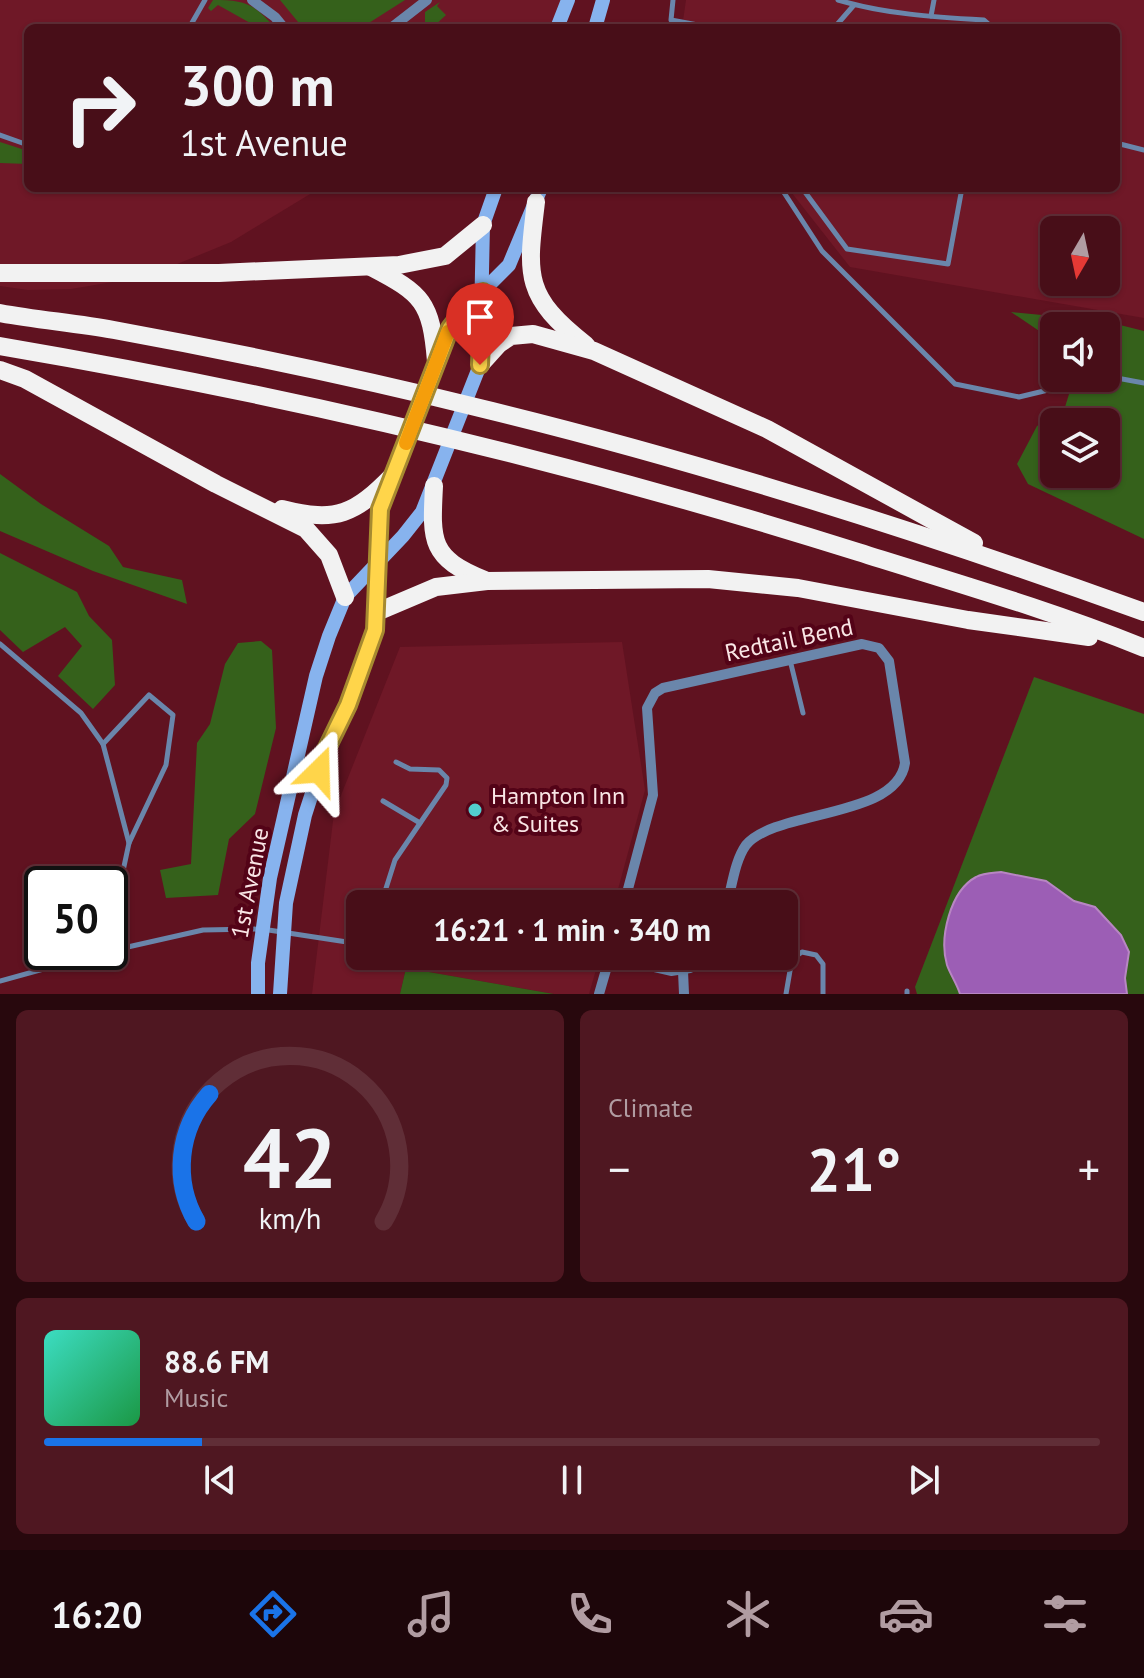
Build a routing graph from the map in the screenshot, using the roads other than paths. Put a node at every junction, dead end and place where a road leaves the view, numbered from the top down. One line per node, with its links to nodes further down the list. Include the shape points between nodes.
1 (205, 0): 12 (lane)
2 (252, 0): 13 (street)
3 (427, 0): 14 (street)
4 (568, 0): 15 (main road)
5 (603, 0): 16 (main road)
6 (673, 0): 11 (lane)
7 (838, 0): 9 (lane)
8 (934, 0): 10 (lane)
9 (854, 5): 10 (lane); 20 (lane)
10 (931, 16): 21 (lane)
11 (671, 20): 17 (lane); 18 (lane); 19 (lane)
12 (191, 24)
13 (281, 24)
14 (396, 24)
15 (559, 24)
16 (596, 24)
17 (670, 24)
18 (674, 24)
19 (692, 24)
20 (837, 24)
21 (988, 24)
22 (0, 135): 23 (lane)
23 (24, 144)
24 (1120, 144): 25 (lane)
25 (1144, 150)
26 (495, 192): 31 (main road, 1st Avenue)
27 (784, 192): 43 (lane, via 822,251 955,384 1019,397)
28 (805, 192): 29 (lane, via 847,249 948,264)
29 (961, 192)
30 (538, 195): 34 (main road, 1st Avenue, via 509,265); 37 (highway, via 529,261 540,297 558,323)
31 (483, 225): 32 (highway, via 445,256); 34 (main road, 1st Avenue)
32 (369, 267): 33 (highway); 38 (highway, via 403,284 428,309)
33 (0, 273)
34 (483, 292): 38 (main road, 1st Avenue, via 450,328); 39 (main road, 1st Avenue)
35 (0, 313): 48 (highway, via 222,351 490,410 735,477)
36 (0, 346): 54 (highway, via 314,406 562,464 971,587)
37 (594, 351): 39 (highway, via 533,334 511,336); 48 (highway, via 767,429)
38 (436, 361): 44 (main road, 1st Avenue)
39 (479, 369): 45 (main road, 1st Avenue)
40 (0, 370): 46 (highway)
41 (1120, 379): 42 (lane)
42 (1144, 383)
43 (1040, 392)
44 (393, 475): 46 (highway, via 370,499 342,514 301,514); 47 (main road, 1st Avenue, via 380,509)
45 (434, 486): 47 (main road, 1st Avenue, via 422,512); 49 (highway, via 431,526 436,545 456,569)
46 (249, 500): 50 (highway, via 318,540)
47 (379, 562): 50 (main road, 1st Avenue); 51 (main road, 1st Avenue)
48 (1012, 564): 52 (highway)
49 (487, 581): 51 (highway, via 436,587); 54 (highway, via 743,581)
50 (345, 597): 66 (main road, 1st Avenue, via 316,676)
51 (377, 612): 67 (main road, 1st Avenue, via 370,649 326,750 305,815)
52 (1144, 612)
53 (0, 644): 57 (lane, via 81,713)
54 (1138, 646)
55 (790, 660): 56 (lane); 64 (street, Redtail Bend, via 663,688 650,700 653,795); 65 (street, Redtail Bend, via 862,644 885,653 904,771 894,785 873,797 754,839 742,853)
56 (803, 713)
57 (103, 744): 61 (lane); 61 (lane, via 149,695 173,715 166,765)
58 (396, 762): 60 (lane, via 410,769 439,770 447,778 443,793)
59 (383, 801): 60 (lane)
60 (420, 823): 63 (lane, via 395,860)
61 (129, 843): 62 (lane)
62 (124, 866)
63 (385, 890)
64 (628, 890)
65 (731, 890)
66 (262, 929): 67 (lane); 69 (lane, via 203,930); 75 (main road, 1st Avenue)
67 (283, 931): 68 (lane); 76 (main road, 1st Avenue)
68 (346, 942)
69 (128, 946)
70 (40, 970): 74 (lane)
71 (606, 970): 77 (street)
72 (657, 970): 73 (street)
73 (683, 971): 78 (street)
74 (0, 981)
75 (258, 994)
76 (280, 994)
77 (599, 994)
78 (684, 994)
79 (786, 994): 80 (lane, via 792,959 802,952 816,955 823,964)
80 (823, 994)

